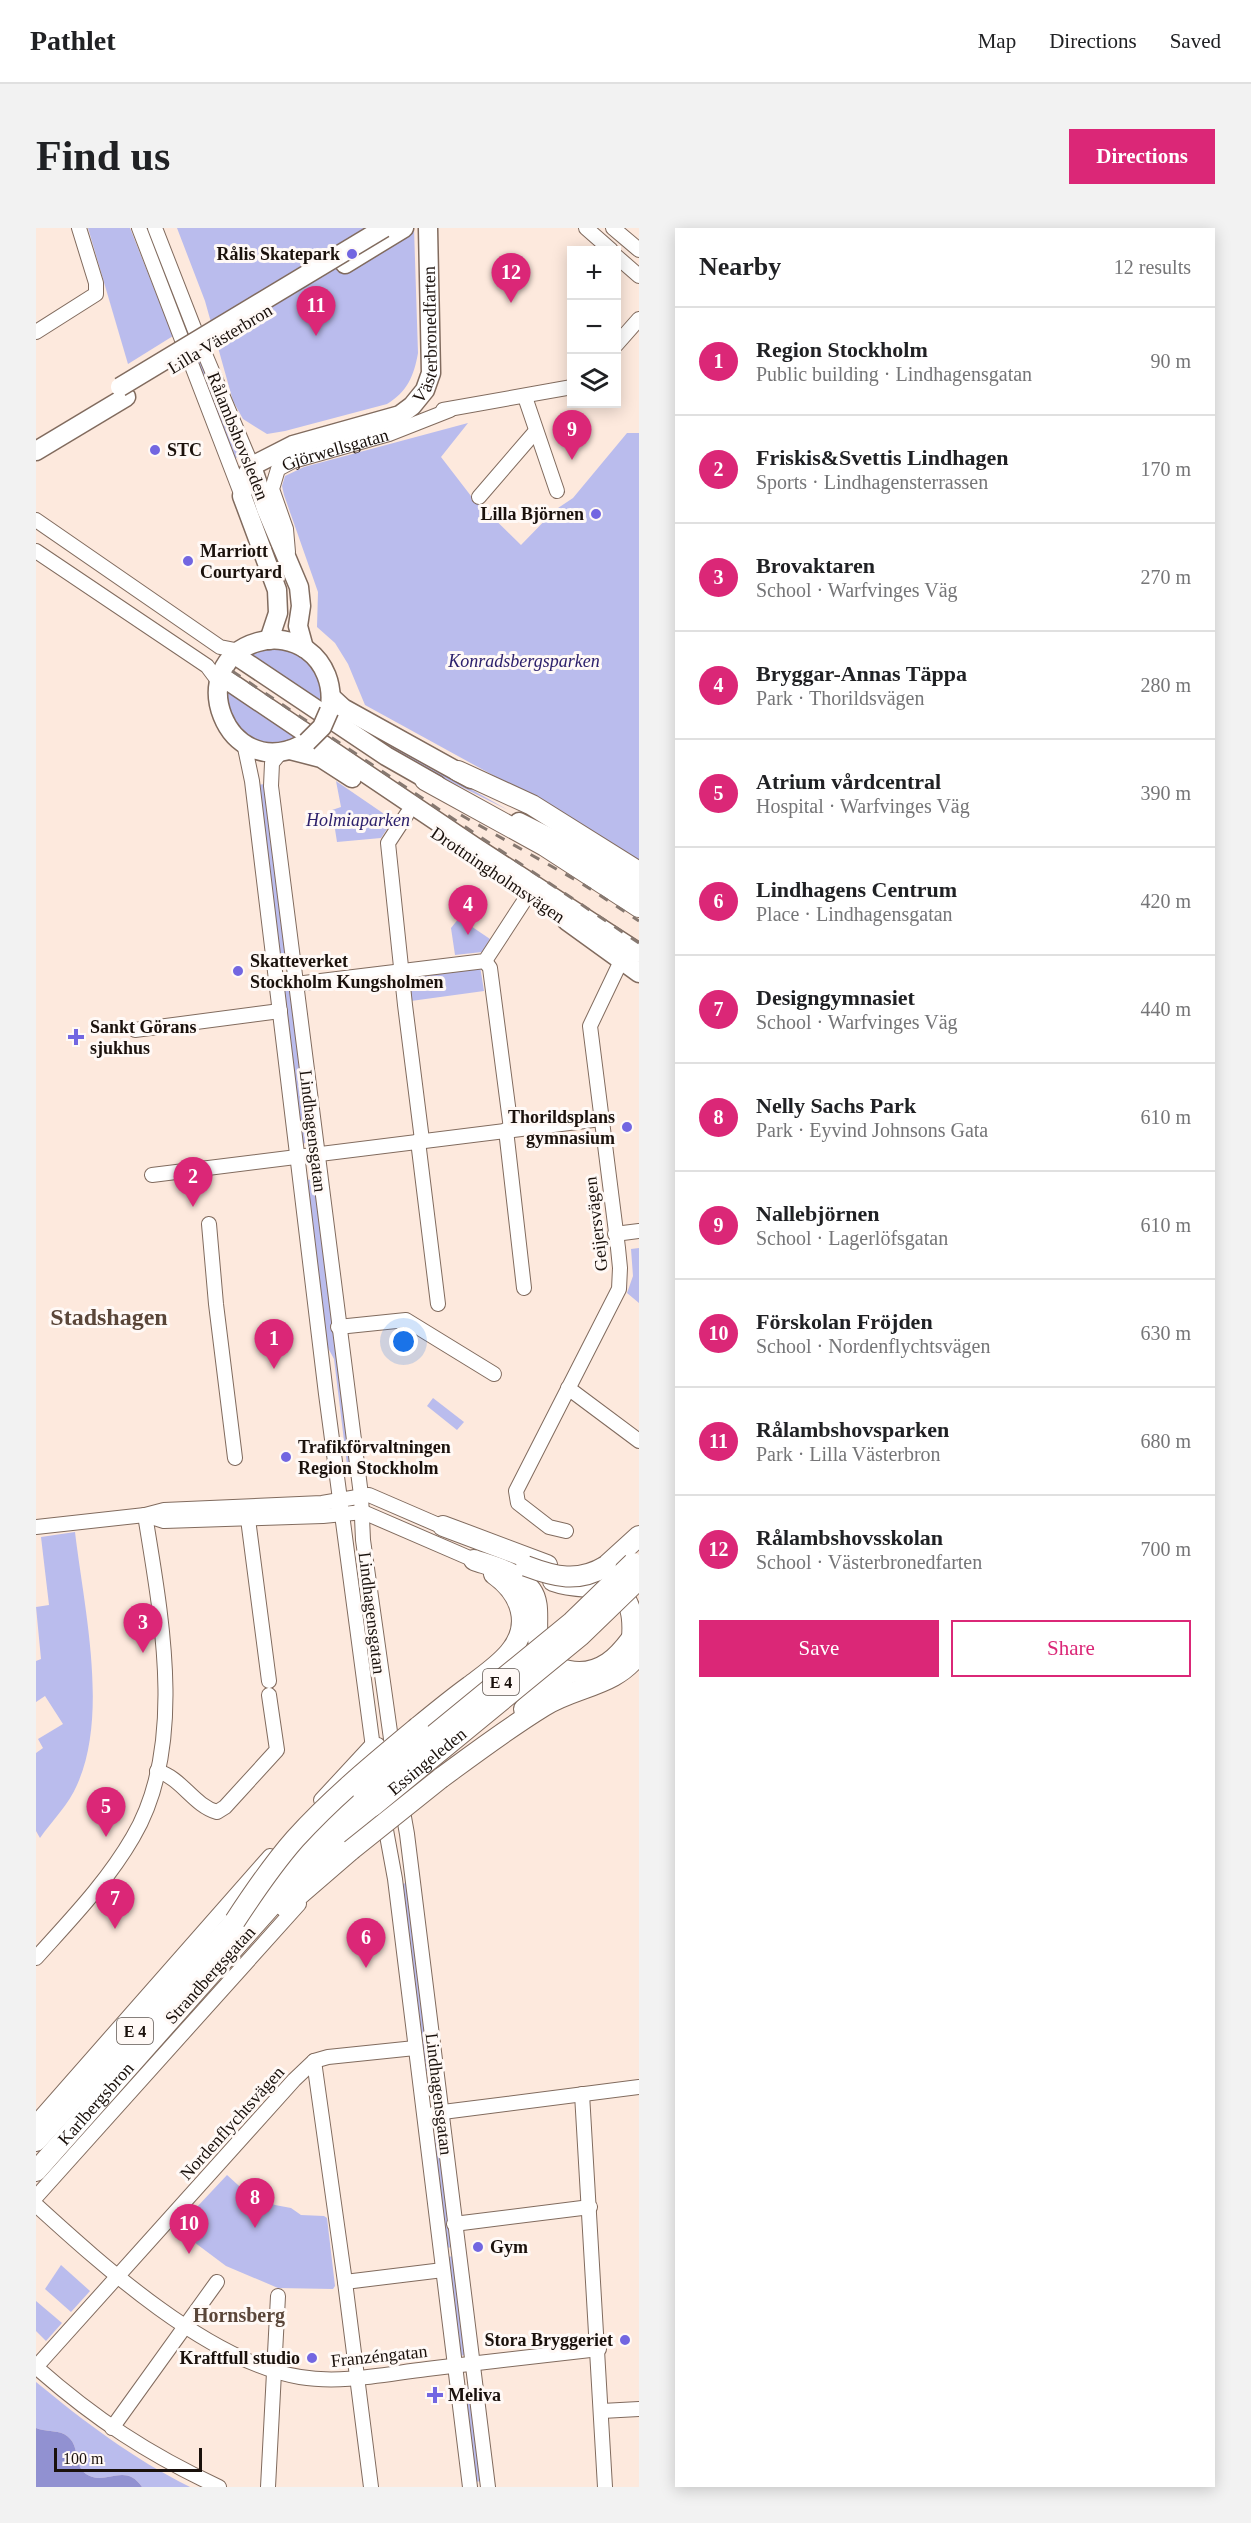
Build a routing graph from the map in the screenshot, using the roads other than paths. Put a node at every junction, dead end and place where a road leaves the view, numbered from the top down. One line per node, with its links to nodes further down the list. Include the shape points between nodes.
1 (79, 228): 14 (street, via 96,294)
2 (139, 228): 27 (street, Rålambshovsleden)
3 (155, 228): 24 (street, Rålambshovsleden)
4 (384, 228): 17 (main road, Lilla Västerbron, bridge)
5 (404, 228): 17 (main road, Lilla Västerbron)
6 (428, 228): 19 (main road, Västerbronedfarten, via 431,373 425,390)
7 (586, 228): 9 (street)
8 (613, 228): 10 (street)
9 (606, 246)
10 (639, 250)
11 (621, 260): 12 (street)
12 (639, 276)
13 (639, 319): 15 (street)
14 (36, 332)
15 (621, 339)
16 (567, 388): 18 (street, Gjörwellsgatan)
17 (123, 392): 21 (main road, Lilla Västerbron); 23 (main road, Lilla Västerbron)
18 (525, 397): 19 (street, Gjörwellsgatan, via 432,410); 20 (street)
19 (387, 428): 22 (main road, Gjörwellsgatan)
20 (535, 432): 26 (street); 28 (street)
21 (36, 438)
22 (332, 442): 24 (main road, Gjörwellsgatan, via 292,446); 31 (street, Gjörwellsgatan, via 285,464 275,476 272,489 286,529)
23 (36, 451)
24 (252, 466): 25 (main road, Rålambshovsleden); 27 (main road)
25 (259, 488): 27 (main road); 31 (main road, Rålambshovsleden)
26 (557, 491)
27 (242, 496): 32 (main road, Rålambshovsleden, via 278,590 278,613)
28 (479, 497)
29 (36, 520): 34 (street, via 220,647)
30 (36, 551): 35 (street, Drottningholmsvägen, via 207,666)
31 (289, 561): 33 (main road, Rålambshovsleden, via 301,596 298,626)
32 (269, 640): 33 (main road, via 283,640); 34 (main road, via 253,643)
33 (304, 648): 36 (main road, via 325,671)
34 (240, 655): 35 (main road, via 225,668); 40 (main road)
35 (223, 681): 37 (main road, via 218,701 221,714 230,731); 47 (main road, Drottningholmsvägen)
36 (330, 704): 38 (main road, bridge, via 319,730 307,742); 39 (main road)
37 (244, 743): 38 (main road, Drottningholmsvägen, via 258,750); 54 (street, Lindhagensgatan, via 251,772)
38 (286, 751): 41 (main road, Drottningholmsvägen, via 321,758); 53 (street, Lindhagensgatan, via 272,763 271,779)
39 (459, 771): 42 (main road); 43 (highway, via 532,805)
40 (425, 780): 42 (main road); 46 (highway, via 561,856)
41 (407, 814): 45 (main road, Drottningholmsvägen); 51 (street, via 388,843)
42 (601, 863): 44 (main road)
43 (639, 872)
44 (639, 887)
45 (528, 895): 49 (street); 50 (main road, Drottningholmsvägen)
46 (639, 907)
47 (570, 909): 48 (main road, Drottningholmsvägen); 50 (main road, Drottningholmsvägen)
48 (639, 953)
49 (485, 961): 51 (street); 57 (street, via 491,976)
50 (630, 962): 52 (main road, Drottningholmsvägen); 56 (street, Geijersvägen, via 607,990 590,1026)
51 (402, 970): 53 (street); 58 (street)
52 (639, 972)
53 (296, 984): 59 (street, Lindhagensgatan)
54 (280, 1011): 55 (street); 60 (street, Lindhagensgatan)
55 (135, 1030)
56 (601, 1119): 57 (street); 64 (street, Geijersvägen)
57 (508, 1130): 58 (street); 65 (street)
58 (420, 1140): 59 (street); 66 (street)
59 (317, 1154): 60 (street); 67 (street, Lindhagensgatan)
60 (297, 1156): 61 (street); 73 (street, Lindhagensgatan)
61 (152, 1175)
62 (209, 1224): 71 (street)
63 (639, 1231): 64 (street)
64 (615, 1234): 69 (street, Geijersvägen, via 619,1289)
65 (524, 1288)
66 (438, 1304)
67 (338, 1327): 68 (street, via 406,1320); 72 (street, Lindhagensgatan)
68 (494, 1374)
69 (568, 1388): 70 (street); 80 (street, Geijersvägen, via 516,1491 518,1503 549,1527)
70 (639, 1441)
71 (235, 1458)
72 (361, 1495): 73 (street); 74 (street, Lindhagensgatan); 78 (street, via 378,1498)
73 (339, 1498): 75 (street, Lindhagensgatan); 76 (street, via 322,1503 164,1509)
74 (363, 1512): 75 (street); 82 (street); 87 (street, Lindhagensgatan)
75 (342, 1514): 77 (street); 86 (street, Lindhagensgatan)
76 (145, 1515): 77 (street, via 164,1521); 79 (street); 93 (street, via 166,1686 165,1727)
77 (248, 1519): 93 (street, via 277,1750 217,1812 208,1809 170,1775)
78 (443, 1526): 82 (street); 85 (highway, via 552,1566 614,1575)
79 (36, 1527)
80 (566, 1531)
81 (639, 1536): 84 (highway, bridge, via 606,1566 590,1574)
82 (476, 1552): 84 (highway); 84 (highway, via 503,1580)
83 (637, 1566): 96 (highway, Essingeleden / E 4, bridge, via 347,1807); 97 (highway, Essingeleden / E 4, bridge, via 580,1636 345,1831 287,1888)
84 (521, 1580): 88 (highway, bridge, via 606,1588 623,1598 633,1614); 89 (highway, bridge, via 534,1594 543,1652 554,1665); 96 (highway, bridge, via 522,1623 511,1652 327,1806 262,1879)
85 (639, 1597)
86 (355, 1617): 87 (street); 92 (street, Lindhagensgatan)
87 (374, 1617): 91 (street, Lindhagensgatan)
88 (637, 1640): 89 (highway, via 597,1669); 90 (highway, via 620,1674 546,1704)
89 (572, 1672): 90 (highway, via 551,1682)
90 (494, 1738): 97 (highway, bridge, via 351,1850)
91 (391, 1742): 92 (street); 94 (street, Lindhagensgatan)
92 (371, 1746): 95 (street, Lindhagensgatan); 105 (street, Strandbergsgatan)
93 (157, 1771): 98 (street, via 134,1836 103,1882)
94 (407, 1834): 95 (street, Strandbergsgatan); 103 (street, Lindhagensgatan)
95 (388, 1839): 99 (street, Lindhagensgatan); 108 (street, Strandbergsgatan, via 351,1851 330,1869)
96 (235, 1921): 106 (highway, Karlbergsbron / E 4)
97 (228, 1955): 107 (highway, Karlbergsbron / E 4)
98 (37, 1956)
99 (415, 2048): 100 (street); 104 (street, Lindhagensgatan)
100 (314, 2061): 113 (street, Nordenflychtsvägen); 115 (street)
101 (639, 2087): 102 (street)
102 (582, 2094): 103 (street); 110 (street)
103 (441, 2112): 104 (street); 111 (street, Lindhagensgatan)
104 (424, 2115): 112 (street, Lindhagensgatan)
105 (36, 2122)
106 (36, 2141)
107 (36, 2170)
108 (36, 2197)
109 (36, 2205): 113 (street, Franzéngatan)
110 (590, 2207): 111 (street); 118 (street)
111 (454, 2224): 119 (street, Lindhagensgatan)
112 (443, 2270): 115 (street); 120 (street, Lindhagensgatan)
113 (119, 2277): 117 (street, Franzéngatan); 121 (street, Nordenflychtsvägen)
114 (217, 2282): 117 (street)
115 (345, 2282): 123 (street)
116 (278, 2296): 122 (street)
117 (185, 2326): 122 (street, Franzéngatan); 126 (street)
118 (599, 2349): 119 (street, Franzéngatan); 125 (street)
119 (473, 2364): 120 (street, Franzéngatan); 131 (street, Lindhagensgatan)
120 (454, 2366): 123 (street, Franzéngatan); 130 (street, Lindhagensgatan)
121 (36, 2367): 126 (street)
122 (274, 2371): 123 (street, Franzéngatan, via 326,2380); 128 (street)
123 (357, 2378): 129 (street)
124 (639, 2409): 125 (street)
125 (602, 2411): 132 (street)
126 (112, 2428): 127 (street, via 153,2455)
127 (219, 2487)
128 (268, 2487)
129 (370, 2487)
130 (470, 2487)
131 (488, 2487)
132 (605, 2487)

